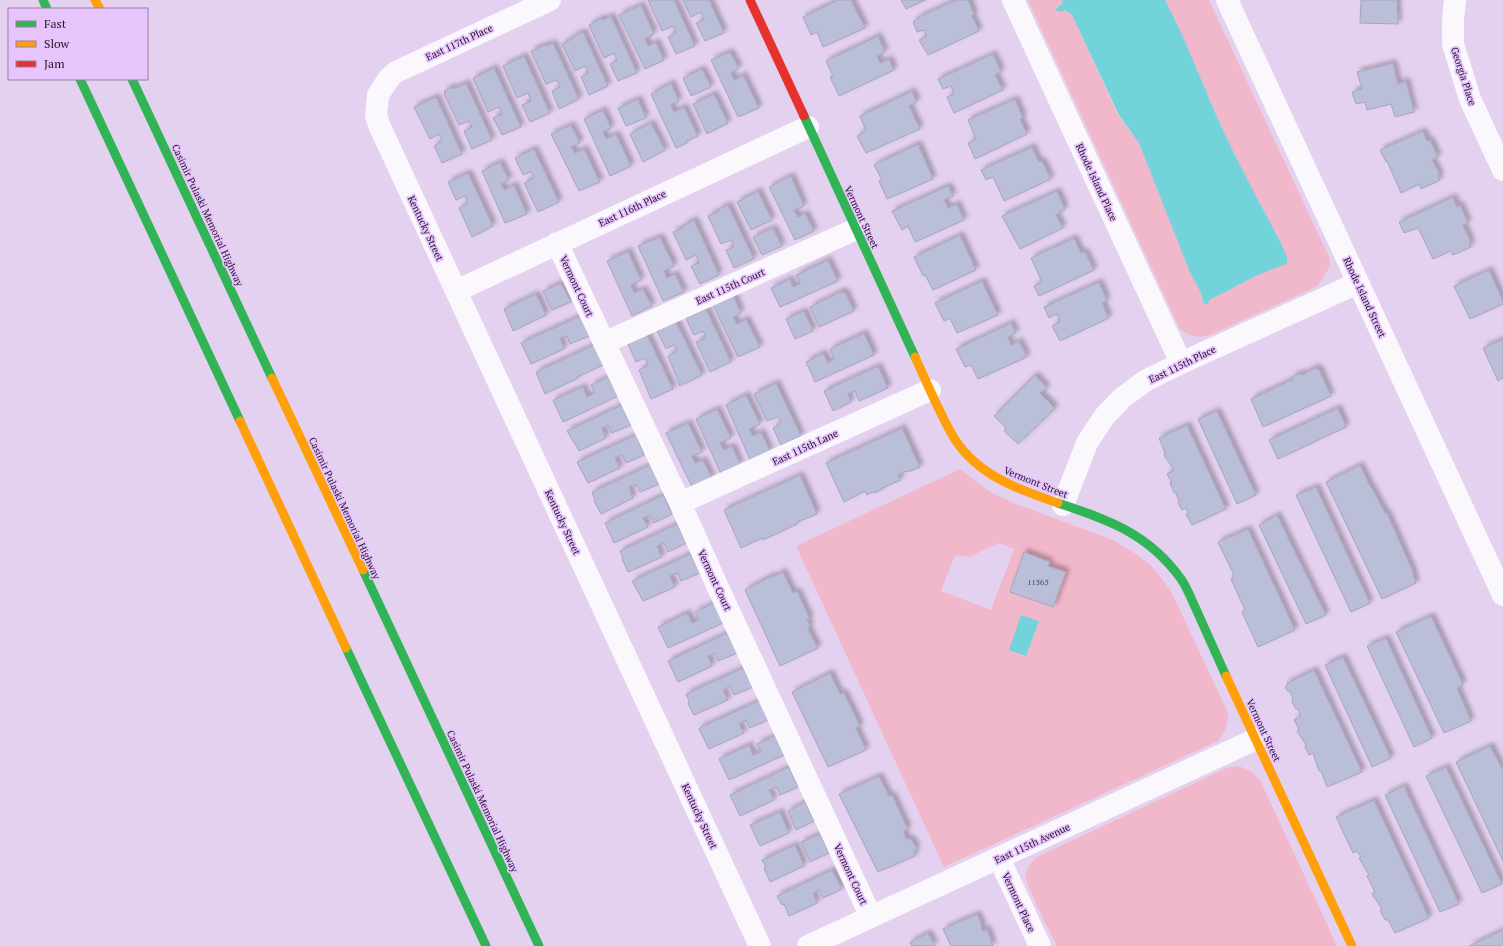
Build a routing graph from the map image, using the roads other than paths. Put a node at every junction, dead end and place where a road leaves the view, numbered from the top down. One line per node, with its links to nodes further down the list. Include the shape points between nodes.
1 (550, 0): 8 (street, East 117th Place, via 396,72 388,78)
2 (750, 0): 9 (main road, Vermont Street)
3 (1013, 0): 16 (street, Rhode Island Place)
4 (1227, 0): 13 (street, Rhode Island Street)
5 (1455, 0): 10 (street, Georgia Place, via 1453,44 1470,99)
6 (80, 80): 24 (main road)
7 (132, 80): 25 (main road, Casimir Pulaski Memorial Highway)
8 (378, 95): 14 (street, Kentucky Street, via 376,115 379,125)
9 (808, 127): 11 (main road, Vermont Street); 12 (street, East 116th Place)
10 (1503, 170)
11 (856, 229): 15 (street, East 115th Court); 17 (main road, Vermont Street)
12 (557, 243): 14 (street, East 116th Place); 15 (street, Vermont Court)
13 (1358, 282): 16 (street, East 115th Place); 20 (street, Rhode Island Street)
14 (456, 291): 26 (street, Kentucky Street)
15 (604, 343): 18 (street, Vermont Court)
16 (1182, 363): 19 (street, East 115th Place, via 1145,381 1122,398 1104,417 1087,443)
17 (930, 390): 18 (street, East 115th Lane); 19 (main road, Vermont Street, via 950,432 976,463 1009,485)
18 (680, 503): 23 (street, Vermont Court)
19 (1063, 505): 21 (main road, Vermont Street, via 1127,530 1159,552 1171,566 1182,580)
20 (1503, 594)
21 (1256, 739): 22 (street, East 115th Avenue); 29 (main road, Vermont Street)
22 (999, 858): 23 (street, East 115th Avenue); 28 (street, Vermont Place)
23 (871, 917): 27 (street, East 115th Avenue)
24 (486, 946)
25 (539, 946)
26 (760, 946)
27 (808, 946)
28 (1040, 946)
29 (1352, 946)

